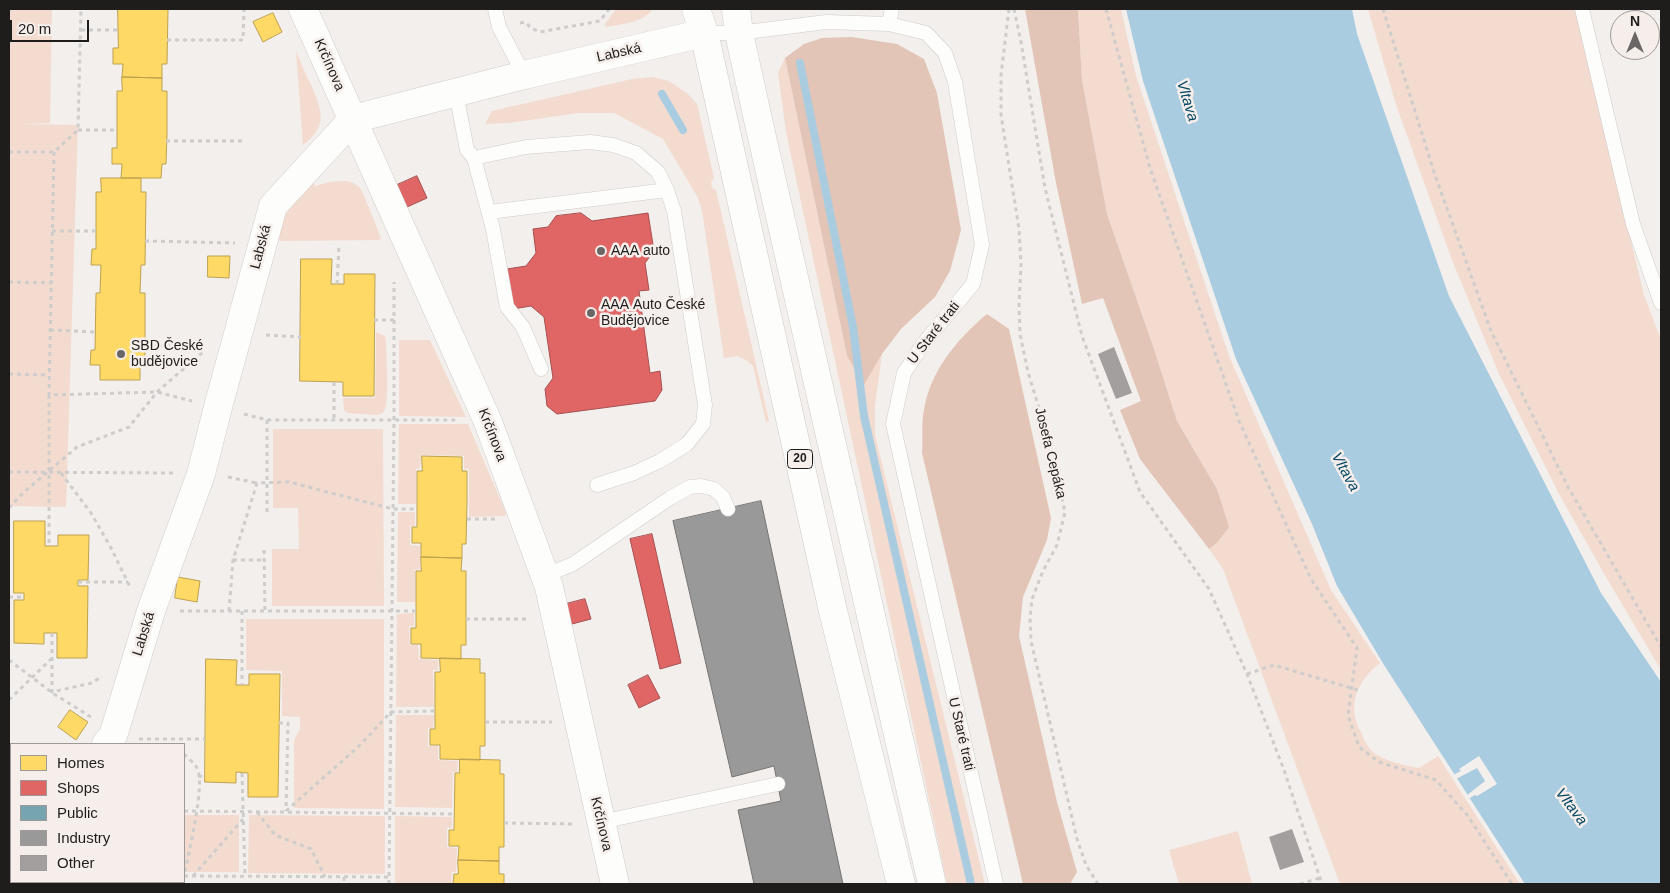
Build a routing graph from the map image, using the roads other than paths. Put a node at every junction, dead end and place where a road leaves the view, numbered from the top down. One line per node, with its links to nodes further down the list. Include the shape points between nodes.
1 (303, 9): 10 (street, Krčínova)
2 (495, 9): 8 (lane, via 499,27)
3 (892, 9): 7 (lane)
4 (1582, 9): 14 (lane, via 1633,224)
5 (700, 21): 6 (lane, U Staré trati); 8 (street, Labská); 23 (street, 20, via 834,611)
6 (737, 21): 7 (lane, U Staré trati); 24 (street, 20)
7 (889, 24): 25 (lane, U Staré trati, via 926,33 945,53 954,82 982,245 973,284 904,372 893,424)
8 (524, 76): 9 (street, Labská)
9 (456, 93): 10 (street, Labská); 11 (lane, via 467,150)
10 (353, 120): 18 (street, Krčínova, via 488,422); 19 (street, Labská, via 272,206 201,474 151,611)
11 (474, 158): 12 (lane, via 526,147 590,142 613,144 636,153 658,172); 13 (lane)
12 (667, 190): 13 (lane); 16 (lane, via 674,212 706,405 704,424 687,444 660,462)
13 (489, 212): 15 (lane, via 506,306 523,327)
14 (1661, 303)
15 (541, 369)
16 (597, 485)
17 (728, 508): 18 (lane, via 714,489 690,486 572,564)
18 (544, 576): 21 (street, Krčínova)
19 (111, 735)
20 (778, 784): 21 (lane)
21 (601, 822): 22 (street, Krčínova)
22 (615, 884)
23 (901, 884)
24 (932, 884)
25 (996, 884)

